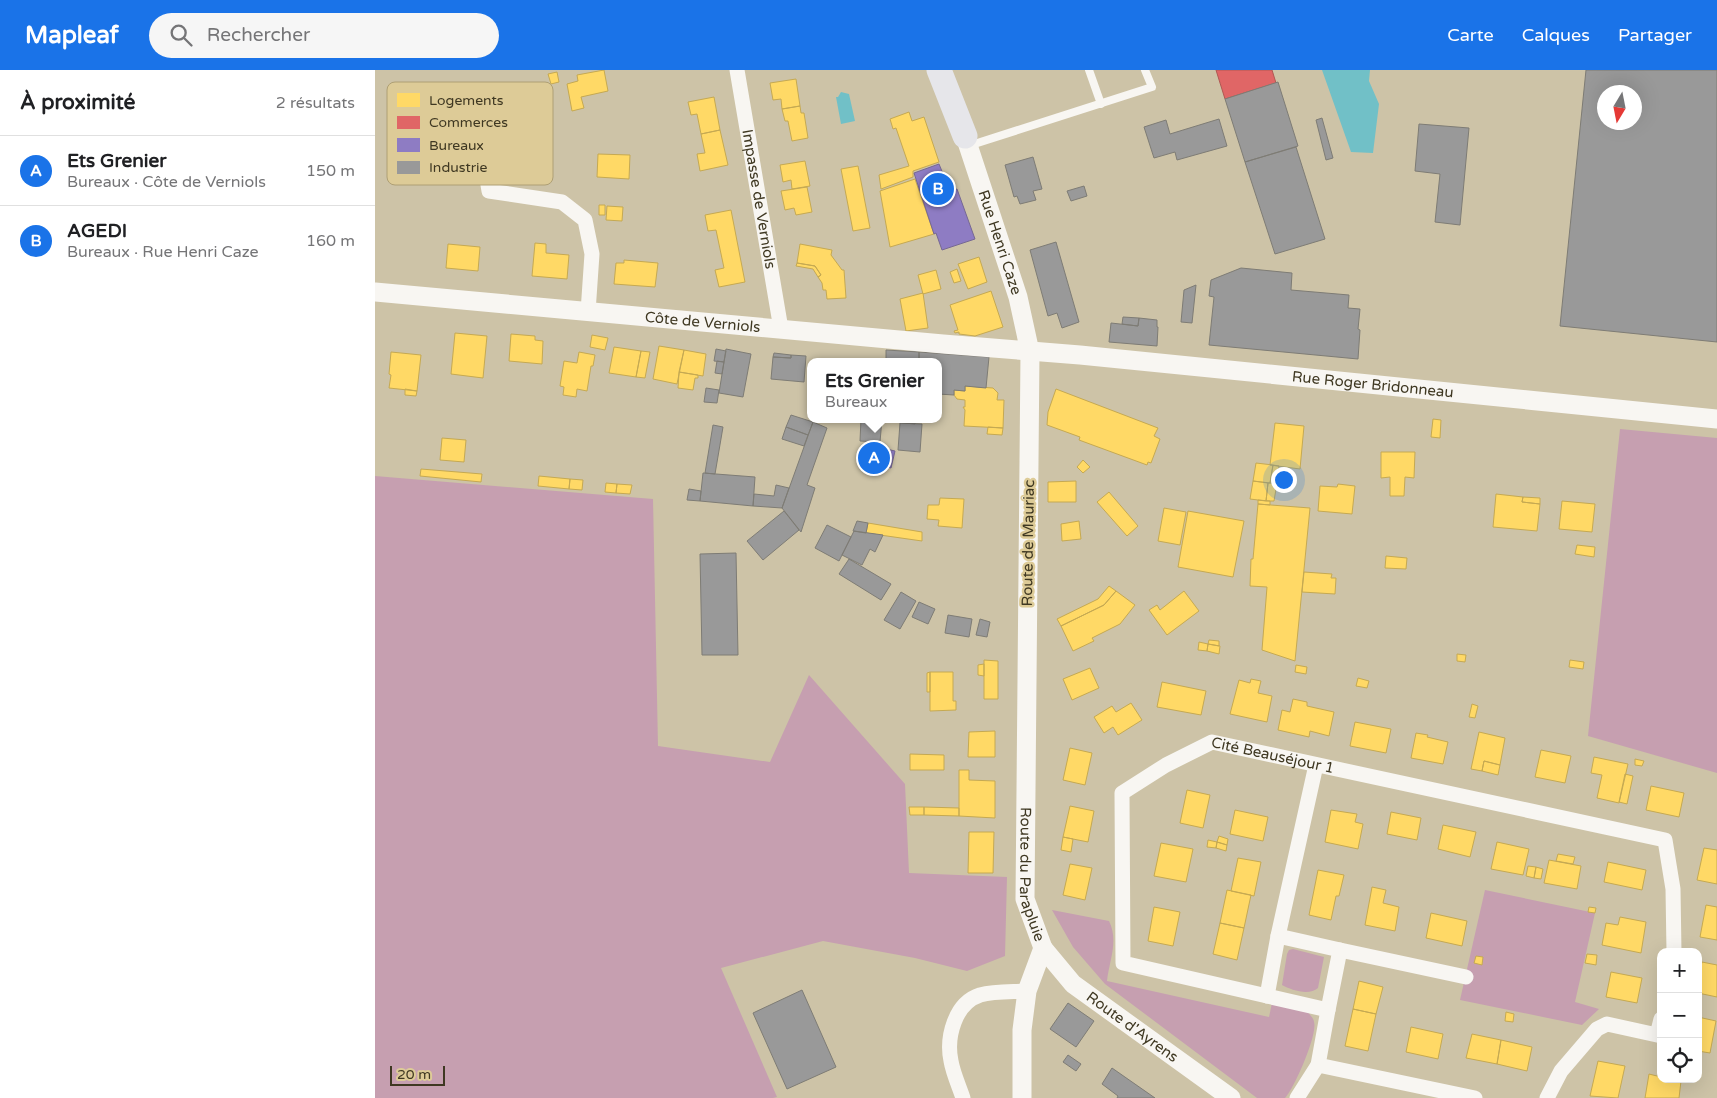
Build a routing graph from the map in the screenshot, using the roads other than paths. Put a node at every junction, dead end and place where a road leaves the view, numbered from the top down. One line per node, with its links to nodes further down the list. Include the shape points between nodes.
1 (737, 70): 11 (street, Impasse de Verniols)
2 (939, 70): 7 (highway)
3 (952, 70): 7 (highway)
4 (1089, 70): 6 (lane)
5 (1145, 70): 6 (lane, via 1152,87)
6 (1101, 104): 7 (lane)
7 (966, 141): 12 (street, Rue Henri Caze, via 1018,297)
8 (488, 185): 10 (street, via 489,191 562,202 585,220 592,254)
9 (375, 292): 10 (street, Côte de Verniols)
10 (588, 312): 11 (street, Côte de Verniols)
11 (781, 329): 12 (street, Côte de Verniols)
12 (1030, 352): 13 (street, Rue Roger Bridonneau); 14 (street, Route de Mauriac)
13 (1717, 419)
14 (1025, 735): 17 (street, Route du Parapluie, via 1025,899)
15 (1316, 765): 16 (street); 18 (street, Cité Beauséjour 1, via 1665,840 1673,889); 22 (street, Cité Beauséjour 1, via 1213,742 1166,765 1122,793 1123,963)
16 (1278, 936): 19 (street); 22 (street)
17 (1043, 948): 21 (street, Route du Parapluie); 28 (street, Route d'Ayrens, via 1073,984)
18 (1674, 948)
19 (1340, 950): 20 (street); 23 (street)
20 (1466, 977)
21 (1027, 992): 26 (street, via 980,995 964,1004 955,1019 951,1038 951,1060); 27 (street, Route du Parapluie, via 1022,1030)
22 (1267, 996): 23 (street, Cité Beauséjour 1)
23 (1328, 1010): 25 (street)
24 (1657, 1034): 31 (street, via 1607,1024 1597,1029 1561,1071)
25 (1318, 1065): 29 (street); 30 (street)
26 (963, 1098)
27 (1022, 1098)
28 (1231, 1098)
29 (1297, 1098)
30 (1475, 1098)
31 (1547, 1098)

